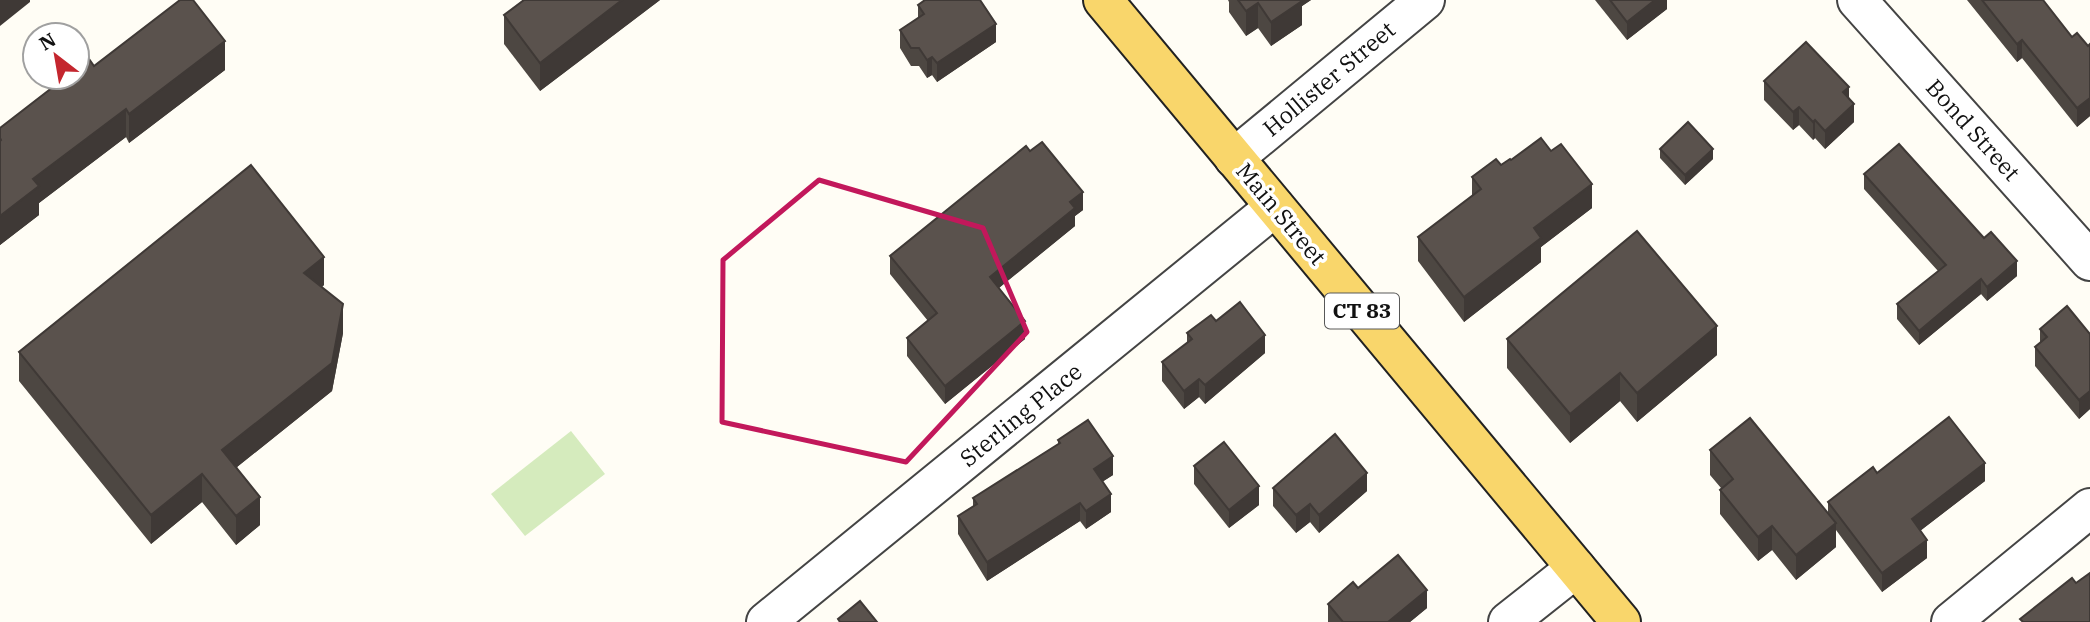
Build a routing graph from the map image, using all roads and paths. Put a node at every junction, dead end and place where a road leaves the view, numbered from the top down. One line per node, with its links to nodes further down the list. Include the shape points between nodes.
1 (1103, 0): 4 (main road, Main Street / CT 83)
2 (1425, 0): 4 (street, Hollister Street)
3 (1857, 0): 6 (street, Bond Street)
4 (1234, 158): 5 (main road, Main Street / CT 83)
5 (1275, 207): 8 (main road, Main Street / CT 83); 9 (street, Sterling Place)
6 (2090, 261)
7 (2090, 508): 12 (street)
8 (1576, 568): 10 (street); 11 (main road, Main Street / CT 83)
9 (766, 622)
10 (1508, 622)
11 (1620, 622)
12 (1951, 622)

